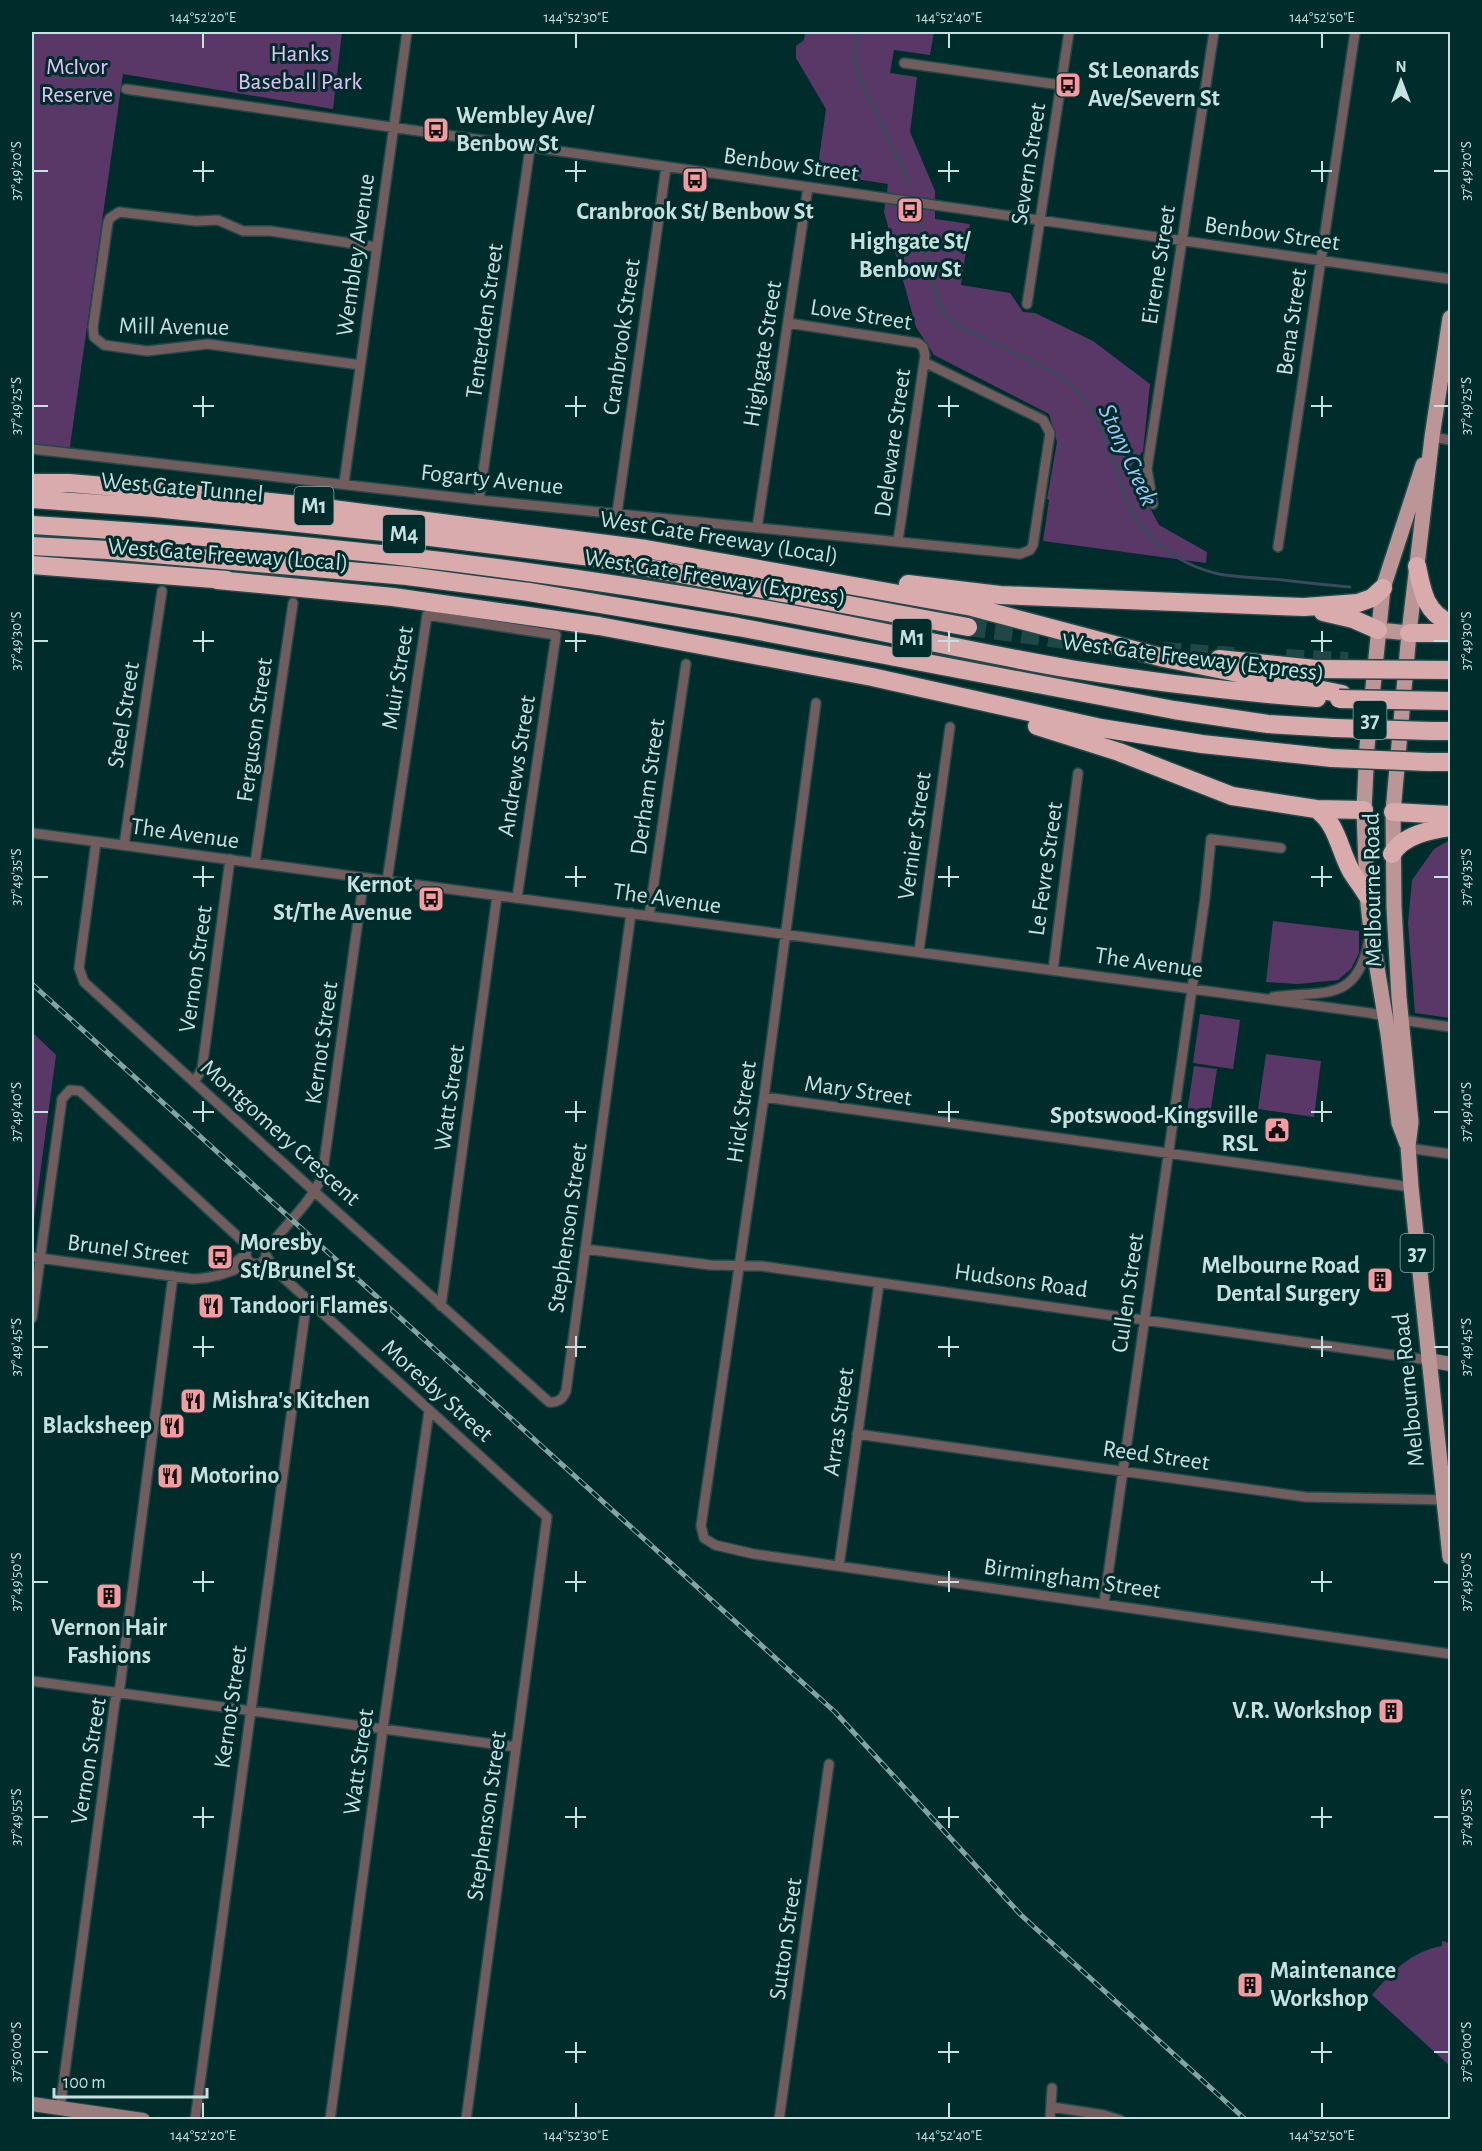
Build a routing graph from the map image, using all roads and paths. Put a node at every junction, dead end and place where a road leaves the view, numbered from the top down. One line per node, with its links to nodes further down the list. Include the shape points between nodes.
1 (407, 32): 8 (street, Wembley Avenue)
2 (1069, 32): 6 (street, Severn Street)
3 (1214, 32): 13 (street, Eirene Street)
4 (1355, 32): 15 (street, Bena Street)
5 (904, 63): 6 (street)
6 (1061, 85): 12 (street, Severn Street)
7 (126, 89): 8 (street, Benbow Street)
8 (393, 129): 9 (street, Benbow Street); 14 (street, Wembley Avenue)
9 (530, 147): 10 (street, Benbow Street); 29 (street, Tenterden Street)
10 (666, 167): 11 (street, Benbow Street); 31 (street, Cranbrook Street)
11 (808, 187): 12 (street, Benbow Street); 19 (street, Highgate Street)
12 (1040, 220): 13 (street, Benbow Street); 17 (street, Severn Street)
13 (1182, 241): 15 (street, Benbow Street); 30 (street, Eirene Street, via 1147,469)
14 (376, 247): 22 (street, Wembley Avenue); 22 (street, Mill Avenue, via 261,230 243,231 218,220 119,212 108,222 93,327 94,337 104,345 147,351 208,344)
15 (1320, 260): 16 (street, Benbow Street); 36 (street, Bena Street)
16 (1450, 279)
17 (1027, 304)
18 (1450, 318): 23 (main road, 37)
19 (788, 322): 20 (street, Love Street, via 918,342); 33 (street, Highgate Street)
20 (925, 351): 21 (street, Deleware Street)
21 (924, 362): 34 (street, Deleware Street); 34 (street, Fogarty Avenue, via 1043,420 1050,433 1030,550 1020,554)
22 (360, 365): 27 (street, Wembley Avenue)
23 (1432, 437): 24 (street); 39 (main road, 37); 41 (main road, 37)
24 (1450, 440)
25 (32, 449): 27 (street, Fogarty Avenue)
26 (32, 483): 37 (highway, West Gate Freeway (Local) / M1, via 69,483 309,506 616,544)
27 (344, 483): 29 (street, Fogarty Avenue)
28 (32, 499): 47 (highway, West Gate Tunnel / M4, via 166,509 583,556)
29 (479, 500): 31 (street, Fogarty Avenue)
30 (1153, 504)
31 (617, 513): 33 (street, Fogarty Avenue)
32 (32, 525): 56 (highway, West Gate Freeway (Express) / M1, via 258,541 486,566 756,608 1070,669 1242,693)
33 (757, 528): 34 (street, Fogarty Avenue)
34 (898, 541)
35 (32, 546): 43 (highway, M1, via 407,576)
36 (1278, 547)
37 (725, 562): 45 (highway, via 1000,595); 48 (highway, West Gate Freeway (Local) / M1, via 972,607)
38 (32, 565): 40 (highway, West Gate Freeway (Local) / M1)
39 (1417, 566): 46 (highway, via 1429,608); 50 (main road, 37)
40 (217, 579): 43 (highway, West Gate Freeway (Local) / M1, via 451,594); 53 (highway, M1, via 490,610)
41 (1383, 588): 45 (highway, via 1358,603); 49 (main road, 37)
42 (162, 591): 70 (street, Steel Street)
43 (529, 592): 60 (highway, M1, bridge, via 1268,724)
44 (293, 603): 74 (street, Ferguson Street)
45 (1304, 607): 49 (highway)
46 (1450, 623)
47 (968, 627)
48 (1049, 627): 55 (highway, bridge, via 1223,659 1315,669); 56 (highway, West Gate Freeway (Local) / M1, via 1164,658)
49 (1378, 630): 50 (main road); 64 (main road, 37)
50 (1409, 633): 51 (highway); 65 (main road, Melbourne Road / 37)
51 (1450, 633)
52 (556, 640): 76 (street, Muir Street, via 556,635 427,615); 79 (street, Andrews Street)
53 (769, 657): 61 (highway, M1, bridge, via 1101,728 1332,758); 63 (highway, via 1065,734 1232,796)
54 (686, 664): 81 (street, Derham Street)
55 (1450, 670)
56 (1340, 697): 57 (highway, West Gate Freeway (Local) / M1, bridge)
57 (1449, 701)
58 (816, 703): 83 (street, Hick Street)
59 (950, 727): 84 (street, Vernier Street)
60 (1450, 731)
61 (1450, 762)
62 (1078, 773): 85 (street, Le Fevre Street)
63 (1316, 809): 64 (highway); 77 (highway, via 1331,824 1350,870)
64 (1364, 810): 65 (main road); 77 (main road, Melbourne Road / 37)
65 (1393, 812): 66 (highway); 72 (main road, Melbourne Road / 37)
66 (1450, 815)
67 (1450, 827): 72 (highway, via 1402,842)
68 (32, 833): 69 (street, The Avenue)
69 (96, 842): 70 (street, The Avenue); 91 (street, Montgomery Crescent, via 80,975)
70 (124, 845): 73 (street, The Avenue)
71 (1281, 848): 86 (street, Cullen Street, via 1210,839)
72 (1392, 854): 89 (main road, Melbourne Road / 37)
73 (230, 860): 74 (street, The Avenue); 91 (street, Vernon Street, via 202,1069)
74 (255, 863): 75 (street, The Avenue)
75 (364, 878): 76 (street, The Avenue); 97 (street, Kernot Street, via 325,1163)
76 (387, 881): 78 (street, The Avenue)
77 (1367, 895): 82 (main road, Melbourne Road / 37)
78 (497, 896): 79 (street, The Avenue); 106 (street, Watt Street)
79 (517, 898): 80 (street, The Avenue)
80 (630, 913): 81 (street, The Avenue); 98 (street, Stephenson Street)
81 (649, 916): 83 (street, The Avenue)
82 (1371, 931): 87 (street, The Avenue, via 1365,962 1356,977 1343,987 1321,993); 88 (main road, Melbourne Road / 37)
83 (786, 936): 84 (street, The Avenue); 92 (street, Hick Street)
84 (919, 951): 85 (street, The Avenue)
85 (1053, 970): 86 (street, The Avenue)
86 (1191, 989): 87 (street, The Avenue); 94 (street, Cullen Street)
87 (1261, 998): 88 (street, The Avenue)
88 (1384, 1016): 89 (street, The Avenue); 93 (main road, Melbourne Road / 37, via 1399,1123)
89 (1402, 1020): 90 (street, The Avenue); 93 (main road, Melbourne Road / 37, via 1411,1122)
90 (1450, 1027)
91 (194, 1082): 97 (street, Montgomery Crescent)
92 (764, 1097): 94 (street, Mary Street); 102 (street, Hick Street)
93 (1408, 1147): 95 (street); 96 (main road, Melbourne Road / 37)
94 (1168, 1154): 96 (street, Mary Street); 108 (street, Cullen Street)
95 (1450, 1154)
96 (1411, 1187): 109 (main road, Melbourne Road / 37)
97 (315, 1192): 100 (street, Kernot Street); 106 (street, Montgomery Crescent)
98 (585, 1248): 102 (street, Hudsons Road); 111 (street, Stephenson Street, via 566,1391)
99 (248, 1254): 100 (street, Brunel Street, via 254,1244); 100 (street, via 256,1265); 101 (street, via 80,1090 70,1090 62,1099); 103 (street, Brunel Street, via 235,1271 193,1279)
100 (264, 1254): 105 (street, Moresby Street, via 275,1270)
101 (36, 1258): 103 (street, Brunel Street); 107 (street)
102 (739, 1266): 104 (street, Hudsons Road); 117 (street, Hick Street)
103 (173, 1276): 123 (street, Vernon Street)
104 (879, 1283): 108 (street, Hudsons Road); 113 (street, Arras Street)
105 (307, 1299): 112 (street, Moresby Street); 124 (street, Kernot Street)
106 (441, 1306): 111 (street, Montgomery Crescent, via 545,1400)
107 (32, 1318)
108 (1143, 1320): 109 (street, Hudsons Road); 114 (street, Cullen Street)
109 (1428, 1360): 110 (main road, Hudsons Road); 115 (main road, Melbourne Road / 37)
110 (1450, 1364)
111 (558, 1401)
112 (429, 1411): 116 (street, Moresby Street); 125 (street, Watt Street)
113 (857, 1434): 114 (street, Reed Street); 119 (street, Arras Street)
114 (1122, 1471): 115 (street, Reed Street, via 1306,1497); 120 (street, Cullen Street)
115 (1447, 1500): 118 (main road, Melbourne Road / 37)
116 (547, 1517): 126 (street, Stephenson Street)
117 (701, 1526): 119 (street, Birmingham Street, via 704,1538 732,1550)
118 (1450, 1557)
119 (839, 1566): 120 (street, Birmingham Street)
120 (1104, 1603): 121 (street, Birmingham Street)
121 (1450, 1654)
122 (32, 1681): 123 (street)
123 (118, 1692): 124 (street); 131 (street, Vernon Street)
124 (250, 1710): 125 (street); 133 (street, Kernot Street)
125 (382, 1728): 126 (street); 134 (street, Watt Street)
126 (516, 1747): 135 (street, Stephenson Street)
127 (829, 1764): 136 (street, Sutton Street)
128 (1052, 2088): 130 (street)
129 (32, 2104): 131 (main road)
130 (1052, 2107): 137 (street); 138 (street)
131 (60, 2108): 132 (main road)
132 (143, 2120)
133 (195, 2120)
134 (330, 2120)
135 (466, 2120)
136 (779, 2120)
137 (1050, 2120)
138 (1120, 2120)

